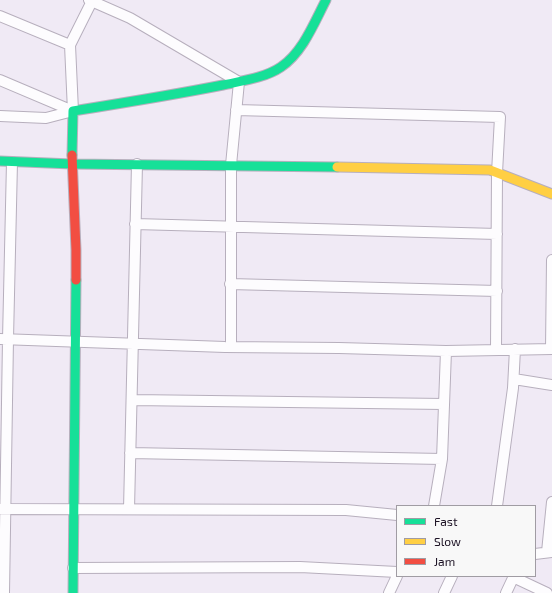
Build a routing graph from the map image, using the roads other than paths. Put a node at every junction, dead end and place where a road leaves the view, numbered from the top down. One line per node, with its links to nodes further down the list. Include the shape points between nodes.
1 (326, 0): 6 (street, via 295,55 280,68)
2 (90, 1): 4 (street); 6 (street, via 130,18)
3 (0, 16): 4 (street)
4 (70, 45): 8 (street)
5 (0, 80): 8 (street)
6 (239, 82): 7 (street); 8 (street)
7 (236, 110): 14 (street); 15 (street, via 500,117)
8 (74, 111): 9 (street, via 46,118); 12 (street)
9 (0, 116)
10 (0, 161): 11 (street)
11 (12, 162): 12 (street); 23 (street)
12 (72, 164): 13 (street); 24 (street, via 76,250)
13 (137, 164): 14 (street); 17 (street)
14 (231, 165): 15 (street, via 490,170); 18 (street)
15 (497, 173): 16 (street); 19 (street)
16 (552, 194)
17 (136, 224): 18 (street); 25 (street)
18 (231, 226): 19 (street); 21 (street)
19 (497, 234): 22 (street)
20 (552, 260): 28 (street)
21 (230, 284): 22 (street); 26 (street)
22 (497, 291): 29 (street)
23 (4, 339): 24 (street); 41 (street)
24 (75, 342): 25 (street); 40 (street)
25 (133, 344): 26 (street); 33 (street)
26 (231, 347): 30 (street)
27 (515, 349): 28 (street); 29 (street); 31 (street)
28 (551, 349)
29 (496, 350): 30 (street)
30 (446, 351): 34 (street)
31 (514, 379): 32 (street); 39 (street)
32 (552, 385)
33 (132, 400): 34 (street); 35 (street)
34 (444, 404): 36 (street)
35 (130, 453): 36 (street); 42 (street)
36 (442, 459): 38 (street)
37 (552, 502): 44 (street)
38 (434, 505)
39 (497, 505)
40 (74, 508): 41 (street); 42 (street); 46 (street)
41 (2, 509): 52 (street)
42 (129, 509): 43 (street, via 346,510)
43 (396, 515)
44 (549, 552): 45 (street)
45 (536, 554)
46 (73, 568): 47 (street, via 300,567); 53 (street)
47 (396, 572)
48 (397, 577): 54 (street)
49 (452, 577): 55 (street)
50 (514, 577): 56 (street)
51 (516, 577): 57 (street)
52 (4, 593)
53 (73, 593)
54 (389, 593)
55 (444, 593)
56 (506, 593)
57 (547, 593)

